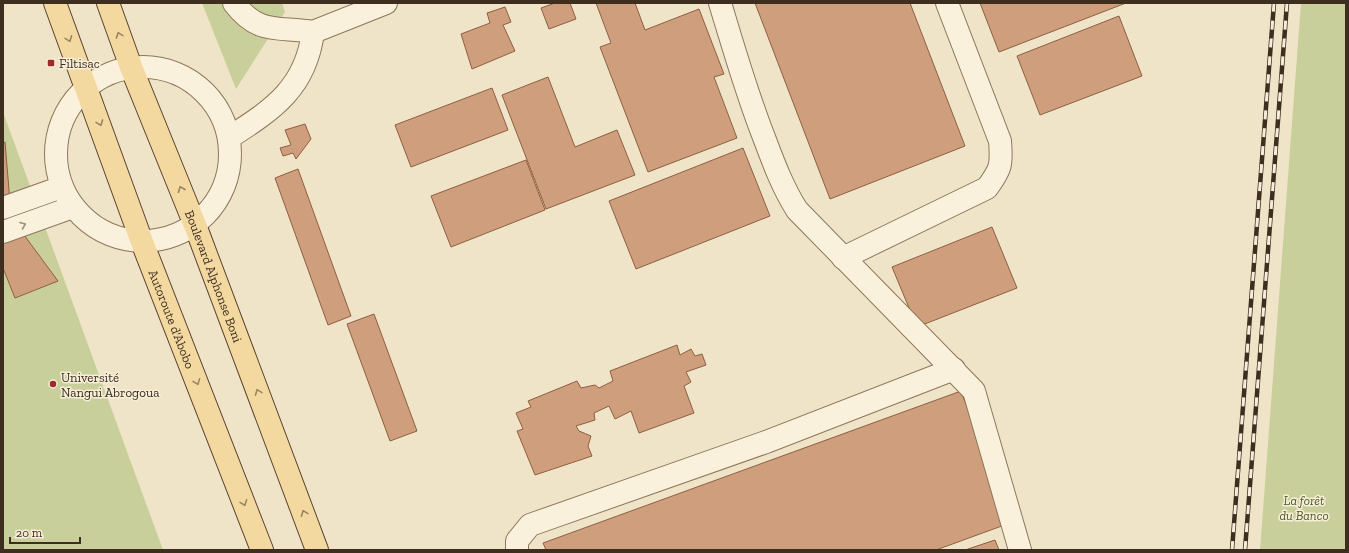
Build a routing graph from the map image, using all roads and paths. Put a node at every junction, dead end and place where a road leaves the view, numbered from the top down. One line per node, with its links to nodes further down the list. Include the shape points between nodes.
1 (55, 3): 9 (main road, one-way to 9)
2 (108, 3): 8 (main road, Boulevard Alphonse Boni, one-way to 2)
3 (234, 3): 7 (street, via 242,14 262,27)
4 (386, 3): 7 (street)
5 (720, 3): 17 (street, via 747,94 788,196 808,223)
6 (947, 3): 17 (street, via 1000,141 1002,159 999,172 987,188)
7 (313, 32): 10 (street, via 310,52 298,79 283,99)
8 (131, 67): 9 (street, via 107,74); 10 (street, via 164,69 195,82 218,106); 14 (main road, Boulevard Alphonse Boni, one-way to 8)
9 (87, 87): 11 (street, via 69,107 58,131 55,157); 16 (main road, Autoroute d'Abobo, one-way to 16)
10 (230, 137): 14 (street, via 230,170 218,200)
11 (62, 186): 12 (street); 13 (street)
12 (73, 207): 15 (street, one-way to 12); 16 (street, via 92,225 116,237)
13 (3, 208)
14 (196, 225): 16 (street, via 170,238); 20 (main road, Boulevard Alphonse Boni, one-way to 14)
15 (3, 232)
16 (142, 242): 19 (main road, Autoroute d'Abobo, one-way to 19)
17 (844, 258): 18 (street, via 940,358)
18 (954, 369): 21 (street, via 766,442 530,525 518,540); 22 (street, via 974,391)
19 (262, 550)
20 (317, 550)
21 (517, 550)
22 (1020, 550)

